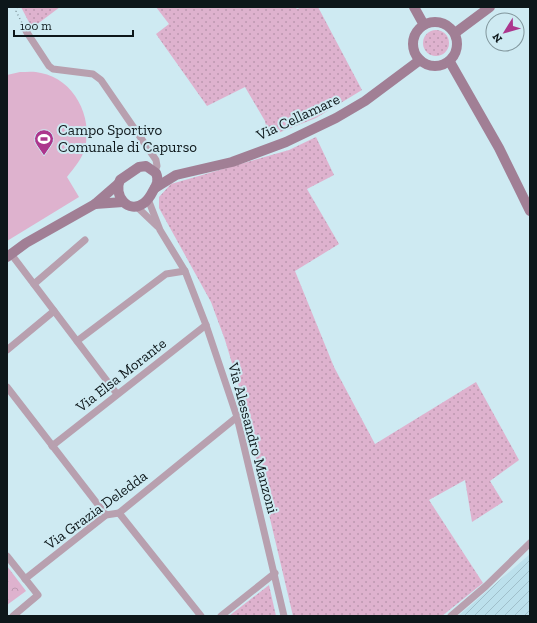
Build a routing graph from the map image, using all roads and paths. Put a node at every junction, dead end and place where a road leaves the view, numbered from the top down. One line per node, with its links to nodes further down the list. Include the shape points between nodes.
1 (16, 7): 5 (path)
2 (414, 7): 4 (street)
3 (490, 7): 6 (street)
4 (424, 25): 6 (street, via 441,22); 7 (street, via 413,41 414,51)
5 (26, 31): 9 (street, via 53,69 93,74 102,80 156,160 157,166)
6 (455, 34): 8 (street, via 458,47)
7 (420, 60): 8 (street, via 434,67); 10 (street, Via Cellamare, via 365,101 300,135 232,162)
8 (450, 62): 17 (street, via 499,148)
9 (151, 169): 10 (street, Via Cellamare); 11 (street, via 135,168); 12 (street, via 158,181)
10 (176, 175): 12 (street, Via Cellamare)
11 (118, 184): 14 (street, via 118,193); 15 (street)
12 (155, 188): 13 (street, Via Cellamare)
13 (148, 199): 16 (street, Via Cellamare); 18 (street, Via Alessandro Manzoni)
14 (123, 202): 15 (street); 16 (street)
15 (95, 204): 20 (street)
16 (136, 206): 18 (street, Via Alessandro Manzoni)
17 (530, 211)
18 (160, 230): 21 (street, Via Alessandro Manzoni)
19 (86, 240): 22 (street)
20 (9, 256): 22 (street)
21 (184, 271): 24 (street, Via Alessandro Manzoni); 25 (street, via 166,274)
22 (34, 284): 23 (street)
23 (54, 311): 25 (street); 26 (street)
24 (206, 325): 28 (street, Via Elsa Morante); 29 (street, Via Alessandro Manzoni)
25 (77, 341): 28 (street)
26 (7, 350)
27 (7, 387): 30 (street)
28 (117, 394): 30 (street, Via Elsa Morante)
29 (237, 417): 31 (street, Via Grazia Deledda); 35 (street, Via Alessandro Manzoni)
30 (52, 446): 32 (street)
31 (119, 513): 32 (street, Via Grazia Deledda); 38 (street)
32 (106, 515): 36 (street, Via Grazia Deledda)
33 (530, 543): 41 (street, via 491,582)
34 (7, 556): 36 (street)
35 (275, 573): 39 (street); 40 (street, Via Alessandro Manzoni)
36 (25, 579): 37 (street, via 38,595)
37 (13, 616)
38 (201, 616)
39 (221, 616)
40 (284, 616)
41 (451, 616)

